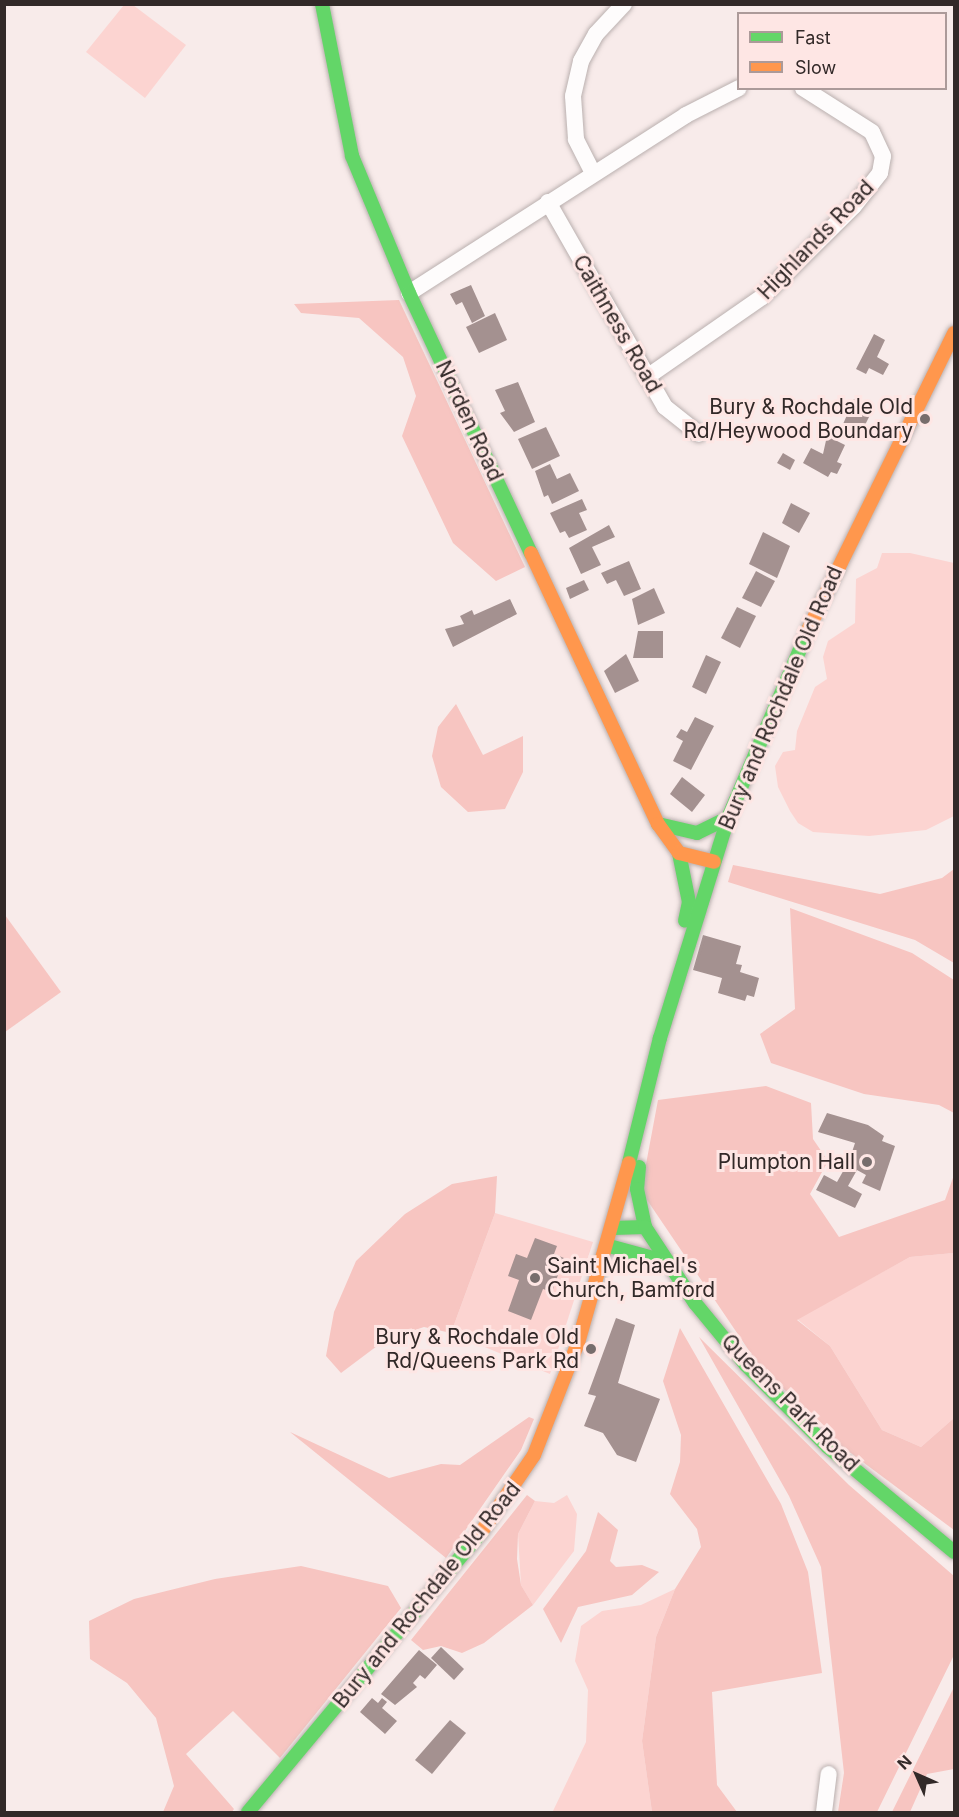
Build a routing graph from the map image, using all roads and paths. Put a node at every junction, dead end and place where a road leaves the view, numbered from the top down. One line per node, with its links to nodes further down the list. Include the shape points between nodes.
1 (322, 4): 7 (main road, Norden Road, via 352,156)
2 (624, 4): 5 (street, via 596,34 581,62 573,96 576,139)
3 (737, 89): 5 (street, via 686,115)
4 (807, 90): 9 (street, Highlands Road, via 872,132 883,156 880,173 854,206 762,297)
5 (593, 173): 6 (street)
6 (548, 202): 7 (street); 9 (street, Caithness Road)
7 (409, 293): 12 (main road, Norden Road)
8 (954, 333): 11 (main road, Bury and Rochdale Old Road, via 827,585)
9 (647, 377): 10 (street, Caithness Road, via 665,407)
10 (699, 434)
11 (728, 818): 12 (main road, via 697,833); 14 (main road, Bury and Rochdale Old Road)
12 (658, 824): 13 (main road, Norden Road); 14 (main road)
13 (679, 853): 14 (main road); 15 (main road, via 689,902)
14 (715, 857): 15 (main road, Bury and Rochdale Old Road)
15 (675, 982): 16 (main road, Bury and Rochdale Old Road)
16 (649, 1080): 17 (main road, Bury and Rochdale Old Road, via 652,1101 637,1189); 18 (main road, Bury and Rochdale Old Road)
17 (645, 1227): 18 (main road); 20 (main road, Queens Park Road)
18 (613, 1228): 19 (main road, Bury and Rochdale Old Road)
19 (609, 1246): 20 (main road); 23 (main road, Bury and Rochdale Old Road, via 555,1402 515,1488 434,1593)
20 (668, 1262): 21 (main road, Queens Park Road, via 754,1373 828,1447)
21 (954, 1552)
22 (829, 1774): 24 (street)
23 (248, 1812)
24 (824, 1812)

